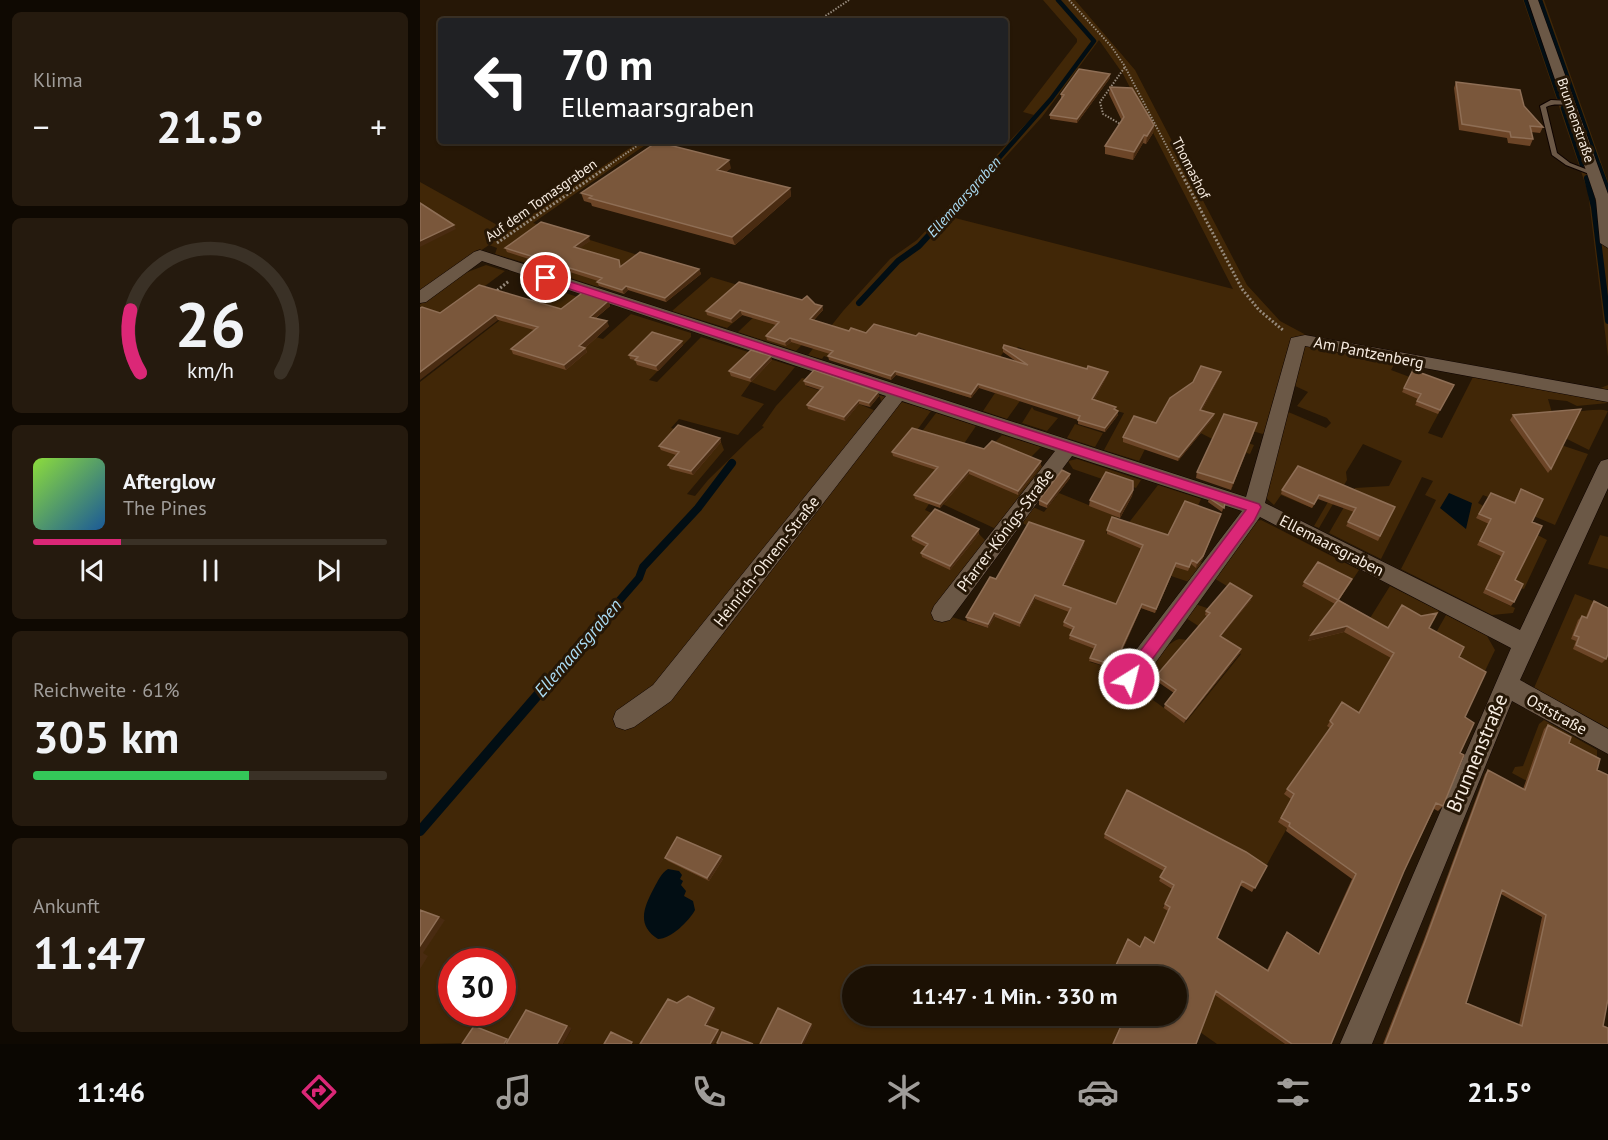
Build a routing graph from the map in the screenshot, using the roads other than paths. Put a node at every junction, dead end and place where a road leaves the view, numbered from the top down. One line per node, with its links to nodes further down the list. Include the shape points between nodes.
1 (1533, 0): 2 (street, Brunnenstraße)
2 (1571, 103): 3 (street, Brunnenstraße); 3 (lane, via 1551,102 1543,106 1554,154)
3 (1594, 174): 4 (street, Brunnenstraße, via 1603,200)
4 (1608, 243)
5 (420, 298): 6 (street, Ellemaarsgraben, via 480,255)
6 (898, 393): 8 (street, Ellemaarsgraben); 15 (street, Heinrich-Ohrem-Straße, via 662,693)
7 (1608, 396): 10 (street, Am Pantzenberg, via 1305,340 1297,342)
8 (1068, 447): 10 (street, Ellemaarsgraben); 11 (street, Pfarrer-Königs-Straße)
9 (1608, 466): 12 (street, Brunnenstraße)
10 (1254, 507): 12 (street, Ellemaarsgraben); 13 (street, Am Pantzenberg)
11 (942, 613)
12 (1525, 644): 14 (street, Brunnenstraße)
13 (1129, 679)
14 (1506, 685): 16 (street, Oststraße); 17 (street, Brunnenstraße)
15 (625, 719)
16 (1608, 742)
17 (1356, 1044)

